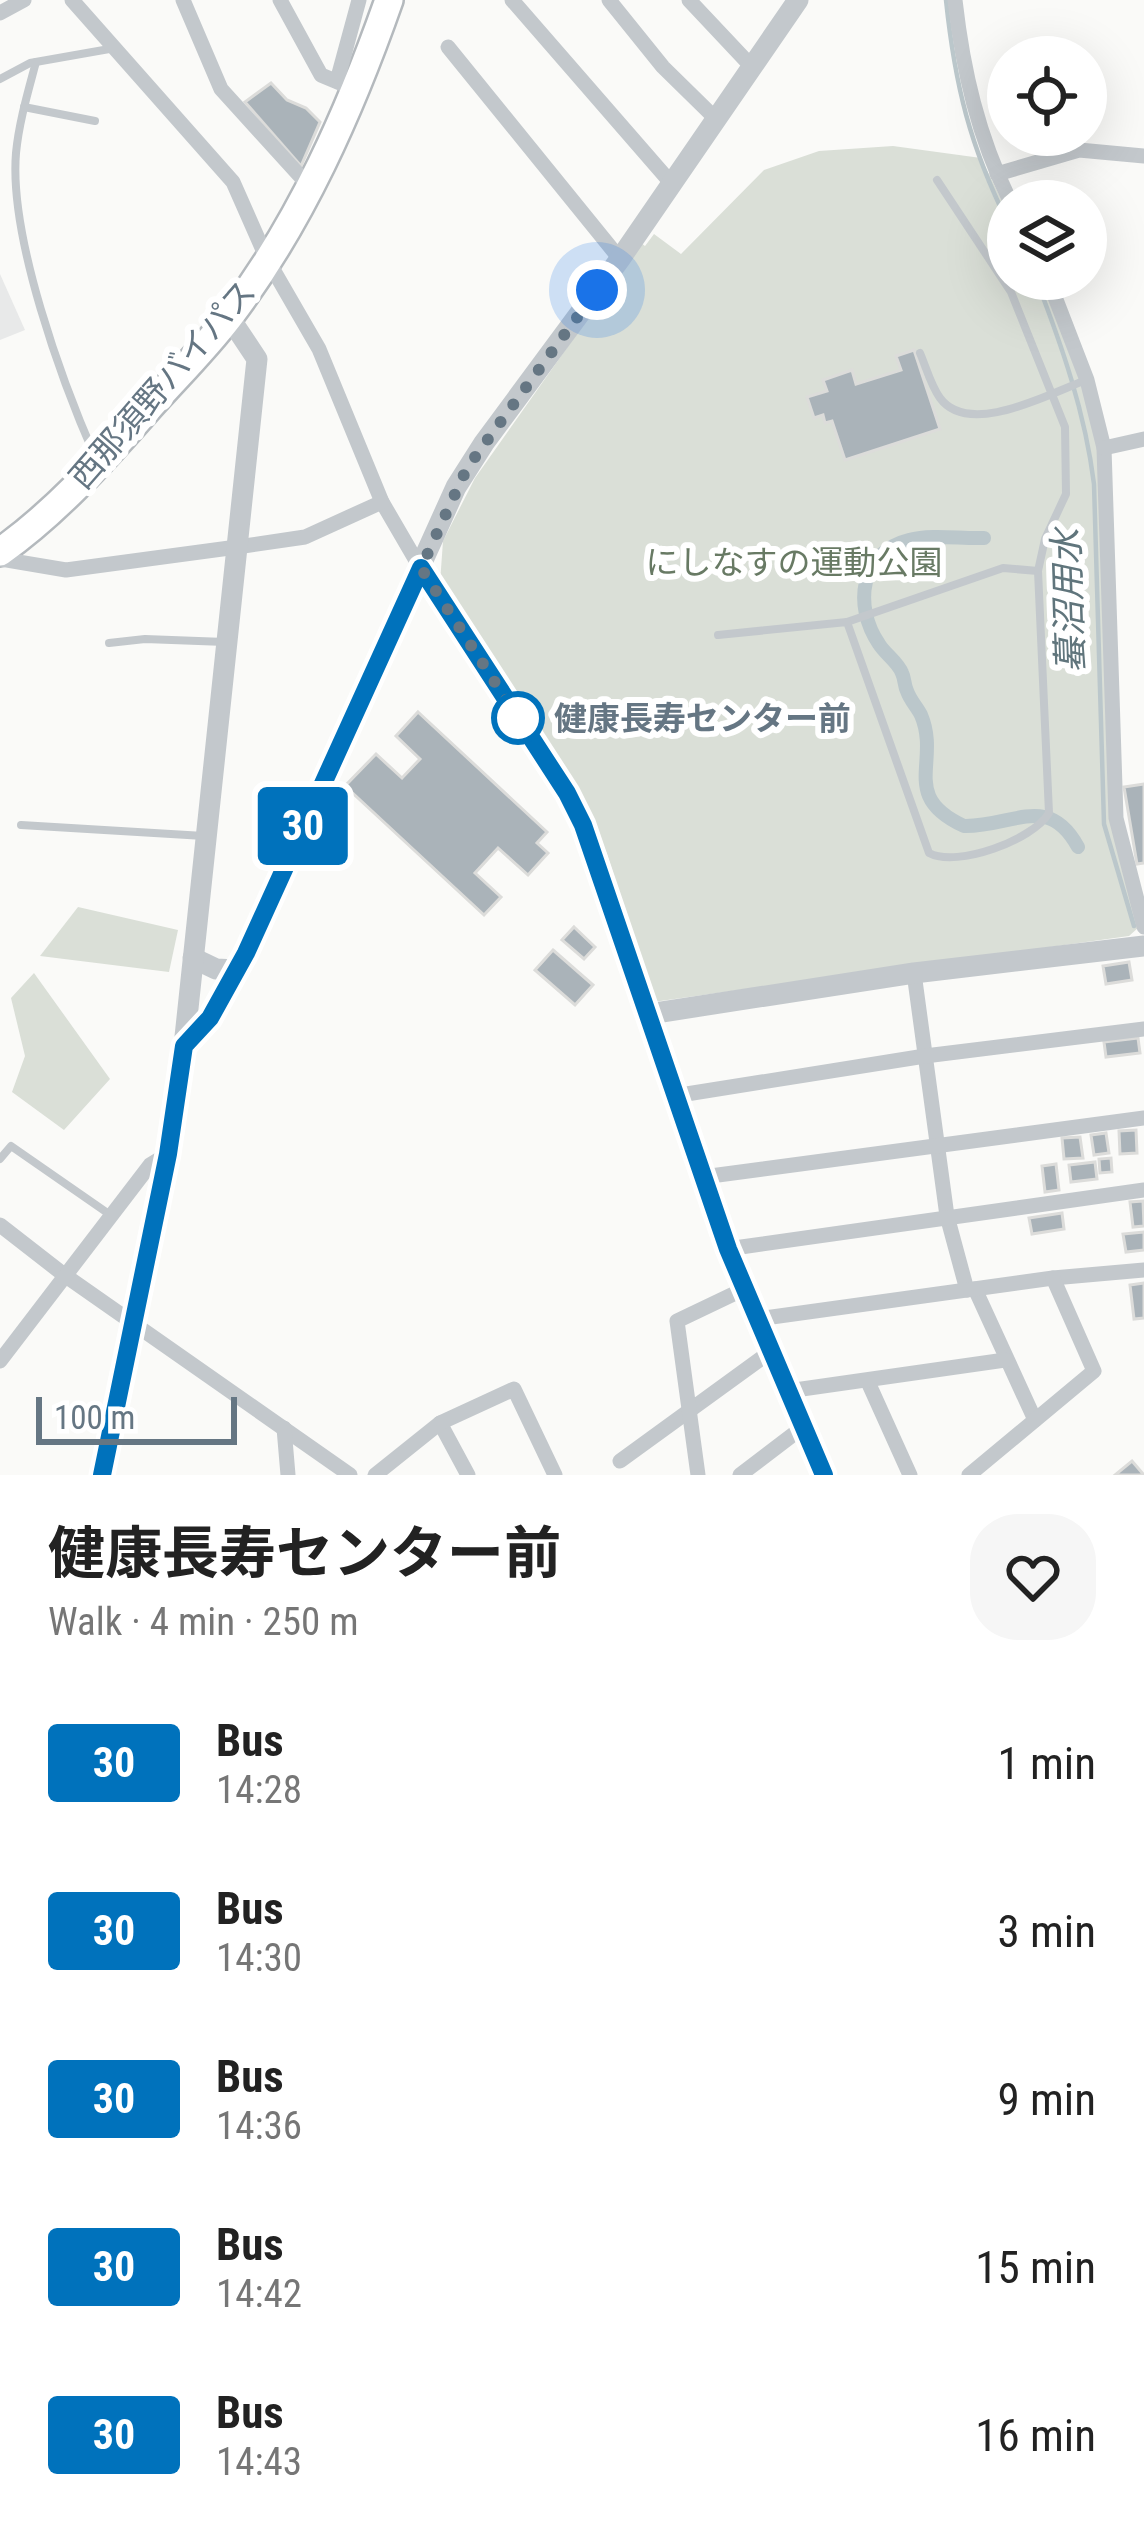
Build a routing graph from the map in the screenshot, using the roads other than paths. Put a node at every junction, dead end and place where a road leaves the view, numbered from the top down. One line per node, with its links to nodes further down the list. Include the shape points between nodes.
1 (24, 0): 12 (street)
2 (183, 0): 27 (street, via 221,89)
3 (280, 0): 18 (street, via 321,75)
4 (359, 0): 18 (street)
5 (389, 0): 18 (highway, 西那須野バイパス)
6 (512, 0): 26 (street)
7 (609, 0): 20 (street)
8 (689, 0): 16 (street)
9 (798, 0): 16 (street)
10 (955, 0): 23 (street, via 964,73)
11 (80, 3): 13 (street)
12 (0, 13)
13 (117, 47): 15 (lane); 28 (street, via 233,182)
14 (448, 47): 29 (street)
15 (36, 62): 17 (lane); 19 (lane)
16 (752, 67): 20 (street)
17 (0, 80)
18 (347, 86): 27 (highway, 西那須野バイパス)
19 (24, 107): 21 (lane); 37 (lane, via 16,158 26,255)
20 (716, 119): 26 (street)
21 (95, 121)
22 (1144, 156): 23 (street, via 1078,151)
23 (997, 174): 25 (street)
24 (937, 180): 34 (lane, via 1011,292)
25 (1000, 180)
26 (672, 184): 29 (street)
27 (310, 187): 28 (highway, 西那須野バイパス)
28 (267, 259): 31 (highway, 西那須野バイパス); 38 (street, via 319,349)
29 (620, 259): 41 (street, via 467,468)
30 (1056, 300): 33 (street)
31 (229, 317): 37 (highway, 西那須野バイパス); 39 (street, via 257,359)
32 (920, 353): 34 (lane, via 941,400 956,411 999,415)
33 (1087, 380): 34 (lane); 36 (street)
34 (1049, 393): 42 (lane, via 1065,427 1066,494)
35 (1144, 439): 36 (street)
36 (1104, 448): 49 (street, via 1116,818)
37 (98, 464): 40 (highway, 西那須野バイパス)
38 (382, 502): 39 (street, via 305,536); 41 (street)
39 (237, 547): 40 (street, via 66,569); 45 (street)
40 (0, 556)
41 (421, 568): 52 (street); 54 (street, via 567,793)
42 (1038, 571): 43 (lane, via 1003,568); 43 (lane, via 1049,813 1034,831 957,860 929,853)
43 (847, 622): 44 (lane)
44 (718, 634)
45 (227, 642): 46 (lane); 48 (street)
46 (110, 643)
47 (21, 825): 48 (lane)
48 (206, 836): 51 (street)
49 (1144, 927)
50 (1144, 946): 53 (street)
51 (193, 958): 52 (street); 56 (street)
52 (237, 970): 56 (street)
53 (914, 973): 54 (street); 57 (street)
54 (649, 1013): 58 (street)
55 (1144, 1030): 57 (street)
56 (184, 1046): 61 (street)
57 (925, 1056): 58 (street); 60 (street)
58 (674, 1096): 63 (street)
59 (1144, 1118): 60 (street)
60 (936, 1144): 63 (street); 66 (street)
61 (168, 1154): 65 (street); 75 (street)
62 (0, 1160): 65 (lane, via 11,1146)
63 (703, 1177): 68 (street)
64 (1144, 1190): 66 (street)
65 (111, 1216): 70 (street)
66 (947, 1216): 68 (street); 73 (street)
67 (0, 1225): 70 (street)
68 (728, 1249): 72 (street)
69 (1144, 1270): 71 (street)
70 (63, 1274): 75 (street); 77 (street)
71 (1053, 1278): 73 (street); 82 (street, via 1094,1371)
72 (744, 1289): 74 (street); 81 (street, via 677,1321)
73 (971, 1290): 74 (street); 78 (street)
74 (757, 1319): 76 (street)
75 (131, 1323): 85 (street); 87 (street)
76 (770, 1352): 80 (street); 81 (street)
77 (0, 1360)
78 (1005, 1360): 79 (street); 82 (street)
79 (868, 1382): 80 (street); 96 (street)
80 (788, 1391): 84 (street)
81 (687, 1412): 86 (street); 93 (street)
82 (1035, 1420): 97 (street)
83 (440, 1423): 90 (street); 91 (street); 92 (street, via 514,1389)
84 (803, 1427): 94 (street); 95 (street)
85 (284, 1428): 88 (street); 89 (street)
86 (620, 1461)
87 (102, 1475)
88 (288, 1475)
89 (350, 1475)
90 (375, 1475)
91 (468, 1475)
92 (555, 1475)
93 (698, 1475)
94 (740, 1475)
95 (824, 1475)
96 (910, 1475)
97 (969, 1475)

